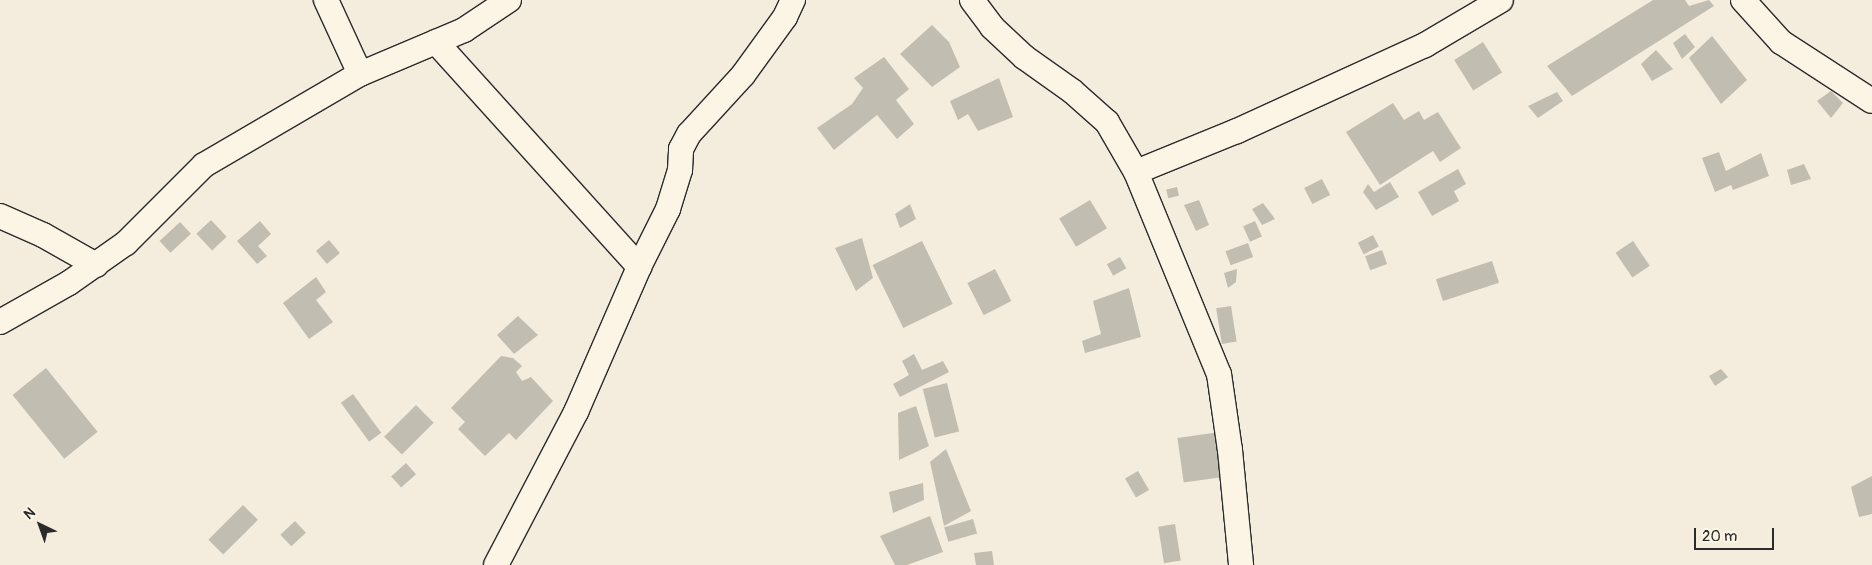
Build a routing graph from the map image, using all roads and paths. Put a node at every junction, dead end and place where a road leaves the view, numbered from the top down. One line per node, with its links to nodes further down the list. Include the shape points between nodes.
1 (326, 0): 8 (street)
2 (509, 0): 7 (street, via 464,30)
3 (792, 0): 13 (street, via 785,16 743,75 689,134 681,150 680,170 668,209)
4 (972, 0): 10 (street, via 992,27 1024,57 1072,91 1107,122)
5 (1501, 0): 10 (street, via 1425,45 1237,132)
6 (1743, 0): 9 (street, via 1781,42)
7 (436, 42): 8 (street); 13 (street)
8 (360, 74): 12 (street, via 204,165 126,244)
9 (1872, 101)
10 (1136, 172): 16 (street, via 1219,374)
11 (0, 216): 12 (street, via 43,235)
12 (96, 265): 14 (street)
13 (639, 267): 15 (street, via 576,412)
14 (0, 322)
15 (496, 565)
16 (1241, 565)

